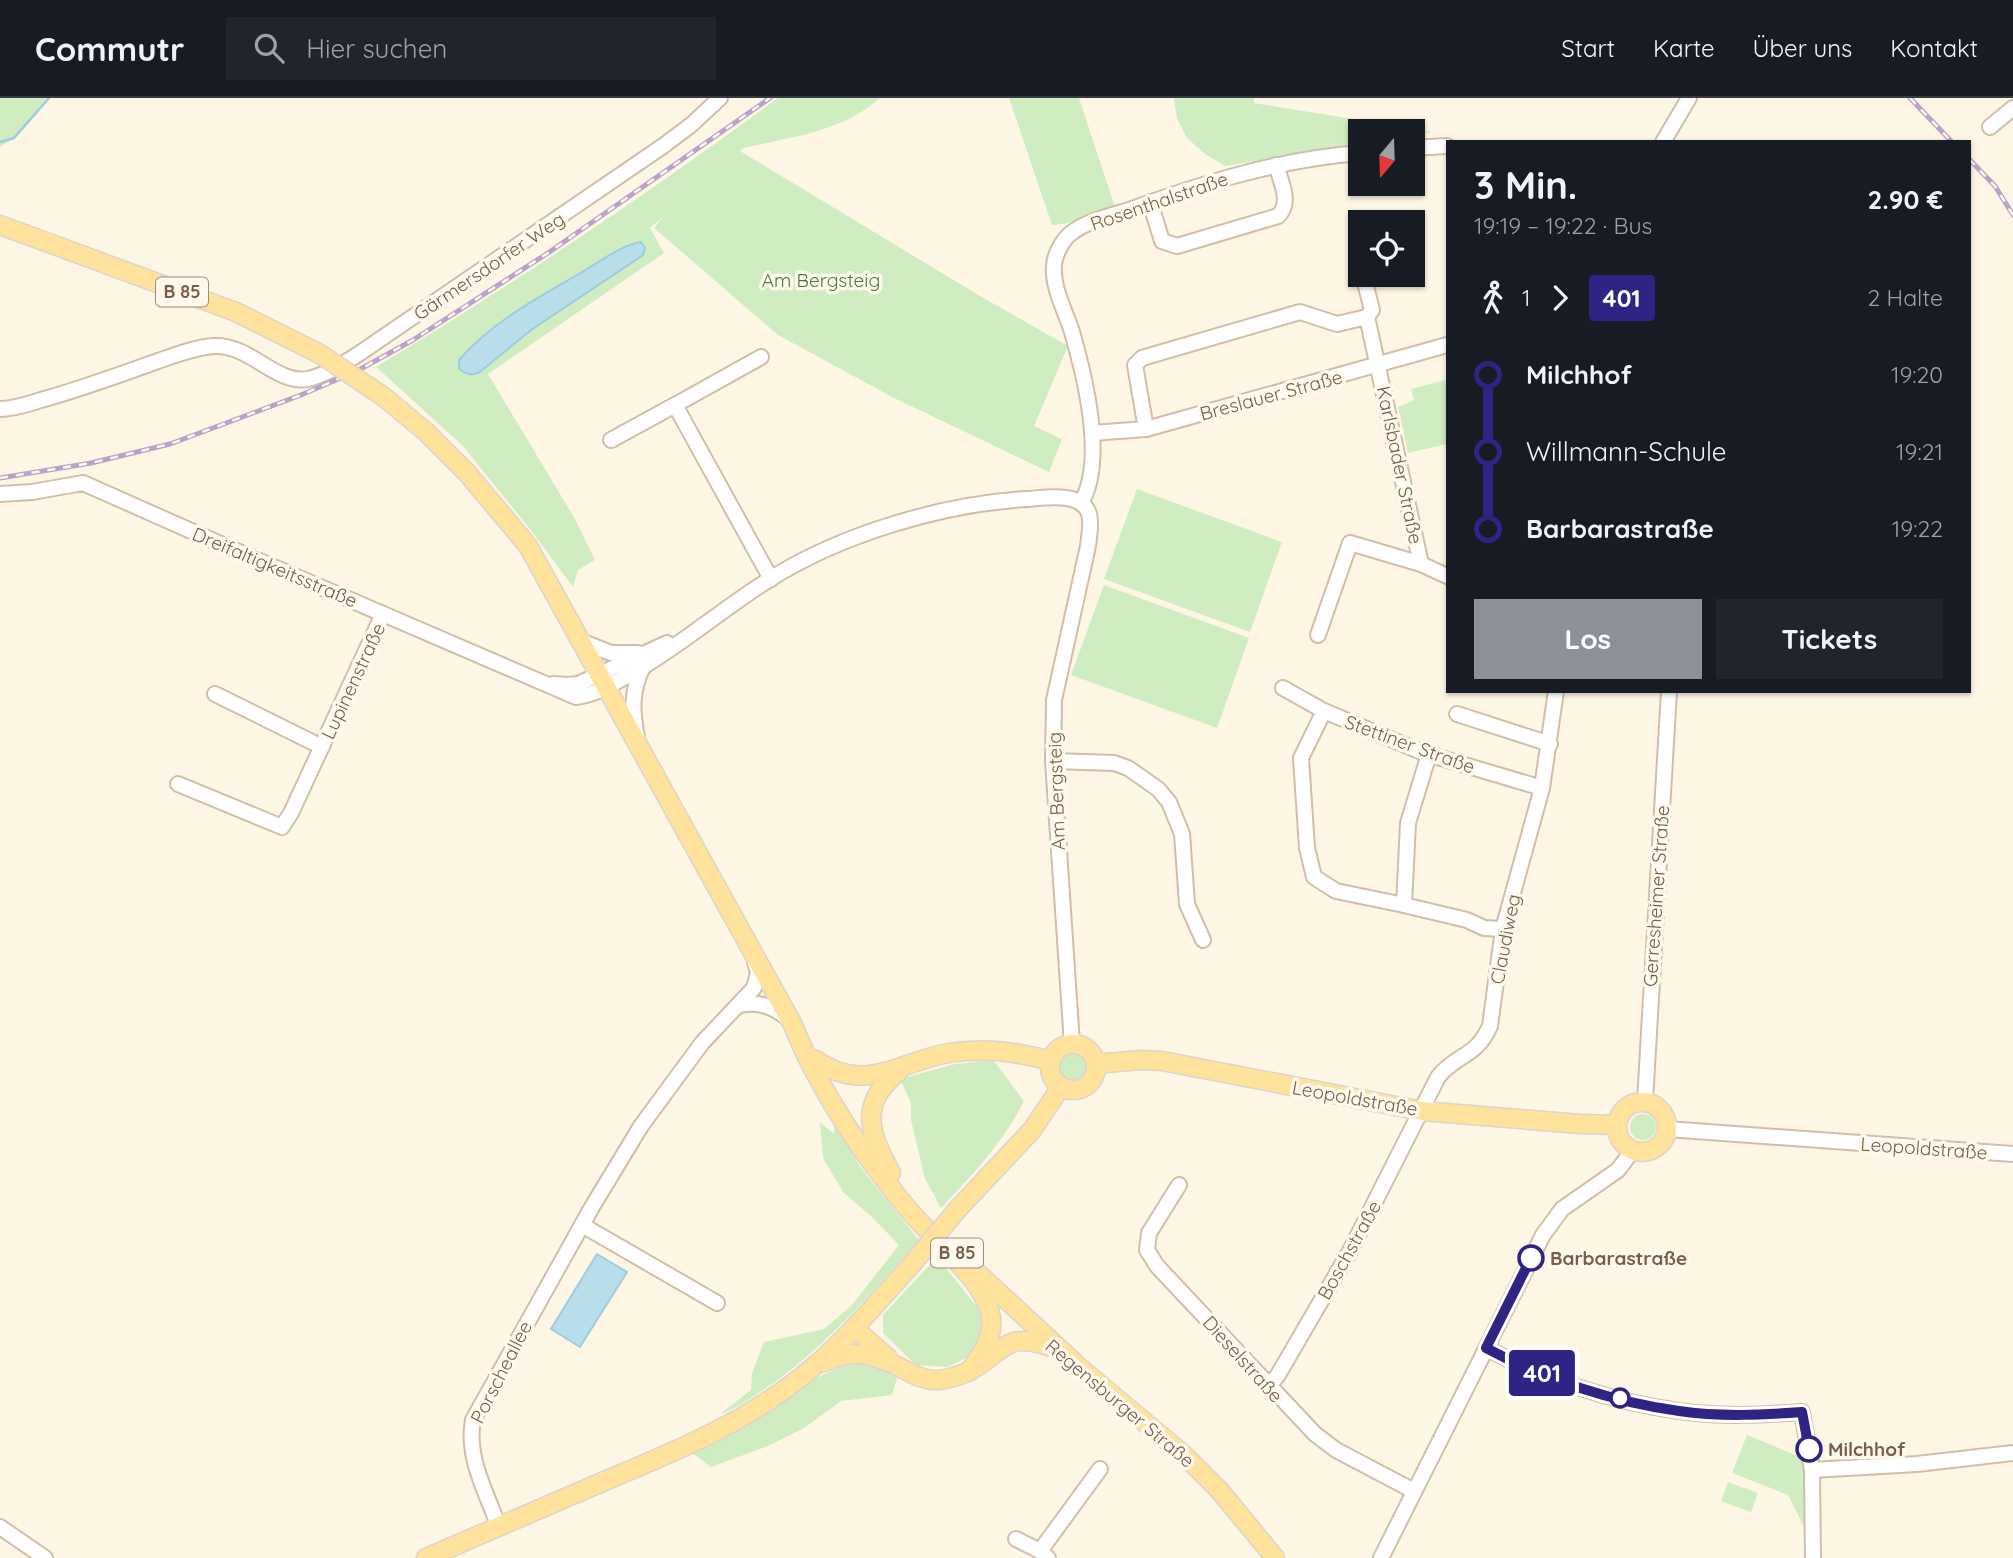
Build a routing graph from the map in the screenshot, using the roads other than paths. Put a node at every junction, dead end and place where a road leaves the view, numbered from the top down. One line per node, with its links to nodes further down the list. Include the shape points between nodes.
1 (720, 98): 18 (street, Gärmersdorfer Weg, via 663,146 345,363 308,379 285,376 244,351 212,346 78,390)
2 (1689, 98): 5 (street)
3 (2013, 108): 4 (street)
4 (1990, 127)
5 (1664, 140)
6 (1446, 146): 7 (street)
7 (1425, 147)
8 (1348, 155): 9 (street, Rosenthalstraße)
9 (1276, 165): 10 (street, Rosenthalstraße); 10 (street, via 1286,203 1278,216 1177,246 1162,241)
10 (1150, 202): 20 (street, Rosenthalstraße, via 1087,225 1069,235 1056,254 1056,286 1072,333)
11 (0, 225): 30 (main road, B 85, bridge, via 236,312 320,354 384,397 426,432 501,512 528,547)
12 (1366, 287): 13 (street, Karlsbader Straße, via 1372,310)
13 (1367, 317): 16 (street, Karlsbader Straße); 19 (street, via 1337,324 1300,312 1142,358 1135,365)
14 (1446, 345): 16 (street, Breslauer Straße)
15 (761, 356): 17 (street)
16 (1379, 366): 19 (street, Breslauer Straße); 24 (street, Karlsbader Straße)
17 (675, 405): 21 (street); 26 (street)
18 (0, 409)
19 (1146, 429): 20 (street, Breslauer Straße)
20 (1092, 433): 23 (street, Rosenthalstraße, via 1091,482)
21 (611, 440)
22 (0, 494): 27 (street, Dreifaltigkeitsstraße, via 83,483)
23 (1081, 503): 26 (street, via 1065,498 1018,499 914,518 864,534); 45 (street, Am Bergsteig, via 1090,522 1088,545 1054,700)
24 (1421, 564): 25 (street); 29 (street, via 1350,543)
25 (1446, 576)
26 (771, 579): 28 (street)
27 (383, 614): 33 (street, Dreifaltigkeitsstraße, via 568,695 587,696); 43 (street, Lupinenstraße)
28 (692, 634): 31 (street); 32 (street)
29 (1318, 635)
30 (583, 642): 31 (street, via 611,653); 33 (main road, B 85)
31 (647, 652): 33 (street)
32 (643, 667): 33 (street); 41 (street, via 632,703)
33 (604, 680): 41 (main road, B 85)
34 (1283, 688): 39 (street, Stettiner Straße)
35 (1556, 693): 42 (street, Claudiweg)
36 (1670, 693): 60 (street, Gerresheimer Straße)
37 (215, 694): 43 (street, Lupinenstraße)
38 (1457, 714): 42 (street)
39 (1321, 718): 40 (street); 44 (street, Stettiner Straße); 48 (street, via 1301,758 1307,848 1314,877 1336,891)
40 (1303, 719)
41 (638, 741): 51 (main road, B 85)
42 (1550, 744): 47 (street, Claudiweg)
43 (322, 747): 46 (street, Lupinenstraße, via 282,827)
44 (1429, 754): 47 (street, Stettiner Straße); 48 (street, via 1408,823)
45 (1053, 761): 50 (street, via 1114,763 1158,789 1169,802 1182,834 1187,904); 54 (street, Am Bergsteig)
46 (178, 784)
47 (1542, 788): 49 (street, Claudiweg)
48 (1404, 905): 49 (street, via 1467,920 1486,919)
49 (1503, 929): 61 (street, Claudiweg, via 1490,1026 1476,1049 1444,1069)
50 (1202, 940)
51 (750, 947): 52 (street, Porscheallee, via 757,980); 53 (main road, B 85)
52 (740, 1005): 53 (street, via 769,1006); 68 (street, Porscheallee, via 702,1042 667,1088)
53 (792, 1023): 55 (main road, B 85); 69 (main road, B 85, via 844,1120 884,1180)
54 (1072, 1044): 56 (main road, via 1056,1051); 57 (main road, via 1090,1052)
55 (816, 1060): 58 (main road, via 832,1070 861,1077); 67 (main road, B 85)
56 (1051, 1061): 58 (main road, via 975,1050); 59 (main road, via 1051,1072)
57 (1096, 1064): 59 (main road, via 1087,1086); 61 (main road, Leopoldstraße, via 1162,1061)
58 (906, 1065): 67 (main road, via 880,1089 871,1124)
59 (1061, 1087): 71 (main road, bridge, via 1032,1130)
60 (1645, 1101): 62 (main road, via 1623,1110); 63 (main road, via 1664,1114)
61 (1422, 1111): 62 (main road, Leopoldstraße); 78 (street, Boschstraße, via 1350,1251)
62 (1617, 1125): 64 (main road, via 1621,1140)
63 (1667, 1129): 64 (main road, via 1655,1148); 65 (street, Leopoldstraße)
64 (1633, 1150): 73 (street, via 1618,1170 1575,1198 1552,1221)
65 (2013, 1154)
66 (1179, 1185): 78 (street, Dieselstraße, via 1149,1233 1147,1250)
67 (898, 1186): 74 (main road, B 85, via 970,1267)
68 (582, 1225): 70 (street); 84 (street, Porscheallee, via 473,1420 472,1455)
69 (954, 1259): 72 (main road, Regensburger Straße / B 85); 77 (main road, via 981,1293 992,1320 988,1342)
70 (718, 1303)
71 (854, 1328): 75 (main road); 76 (main road)
72 (1051, 1347): 74 (main road, Regensburger Straße / B 85); 77 (main road, via 1016,1342)
73 (1486, 1348): 81 (street, via 1592,1390 1670,1409 1750,1415 1802,1412); 82 (street)
74 (1075, 1363): 89 (main road, Regensburger Straße / B 85, via 1184,1455)
75 (897, 1366): 76 (main road, via 852,1353); 77 (main road, via 934,1381)
76 (812, 1368): 84 (main road, via 713,1433)
77 (970, 1371)
78 (1269, 1386): 82 (street, Dieselstraße, via 1336,1450)
79 (2013, 1453): 81 (street)
80 (1100, 1469): 86 (street)
81 (1812, 1470): 91 (street)
82 (1414, 1491): 90 (street)
83 (0, 1527): 87 (street)
84 (499, 1527): 88 (main road)
85 (1016, 1539): 86 (street)
86 (1044, 1554)
87 (45, 1558)
88 (426, 1558)
89 (1275, 1558)
90 (1381, 1558)
91 (1813, 1558)

